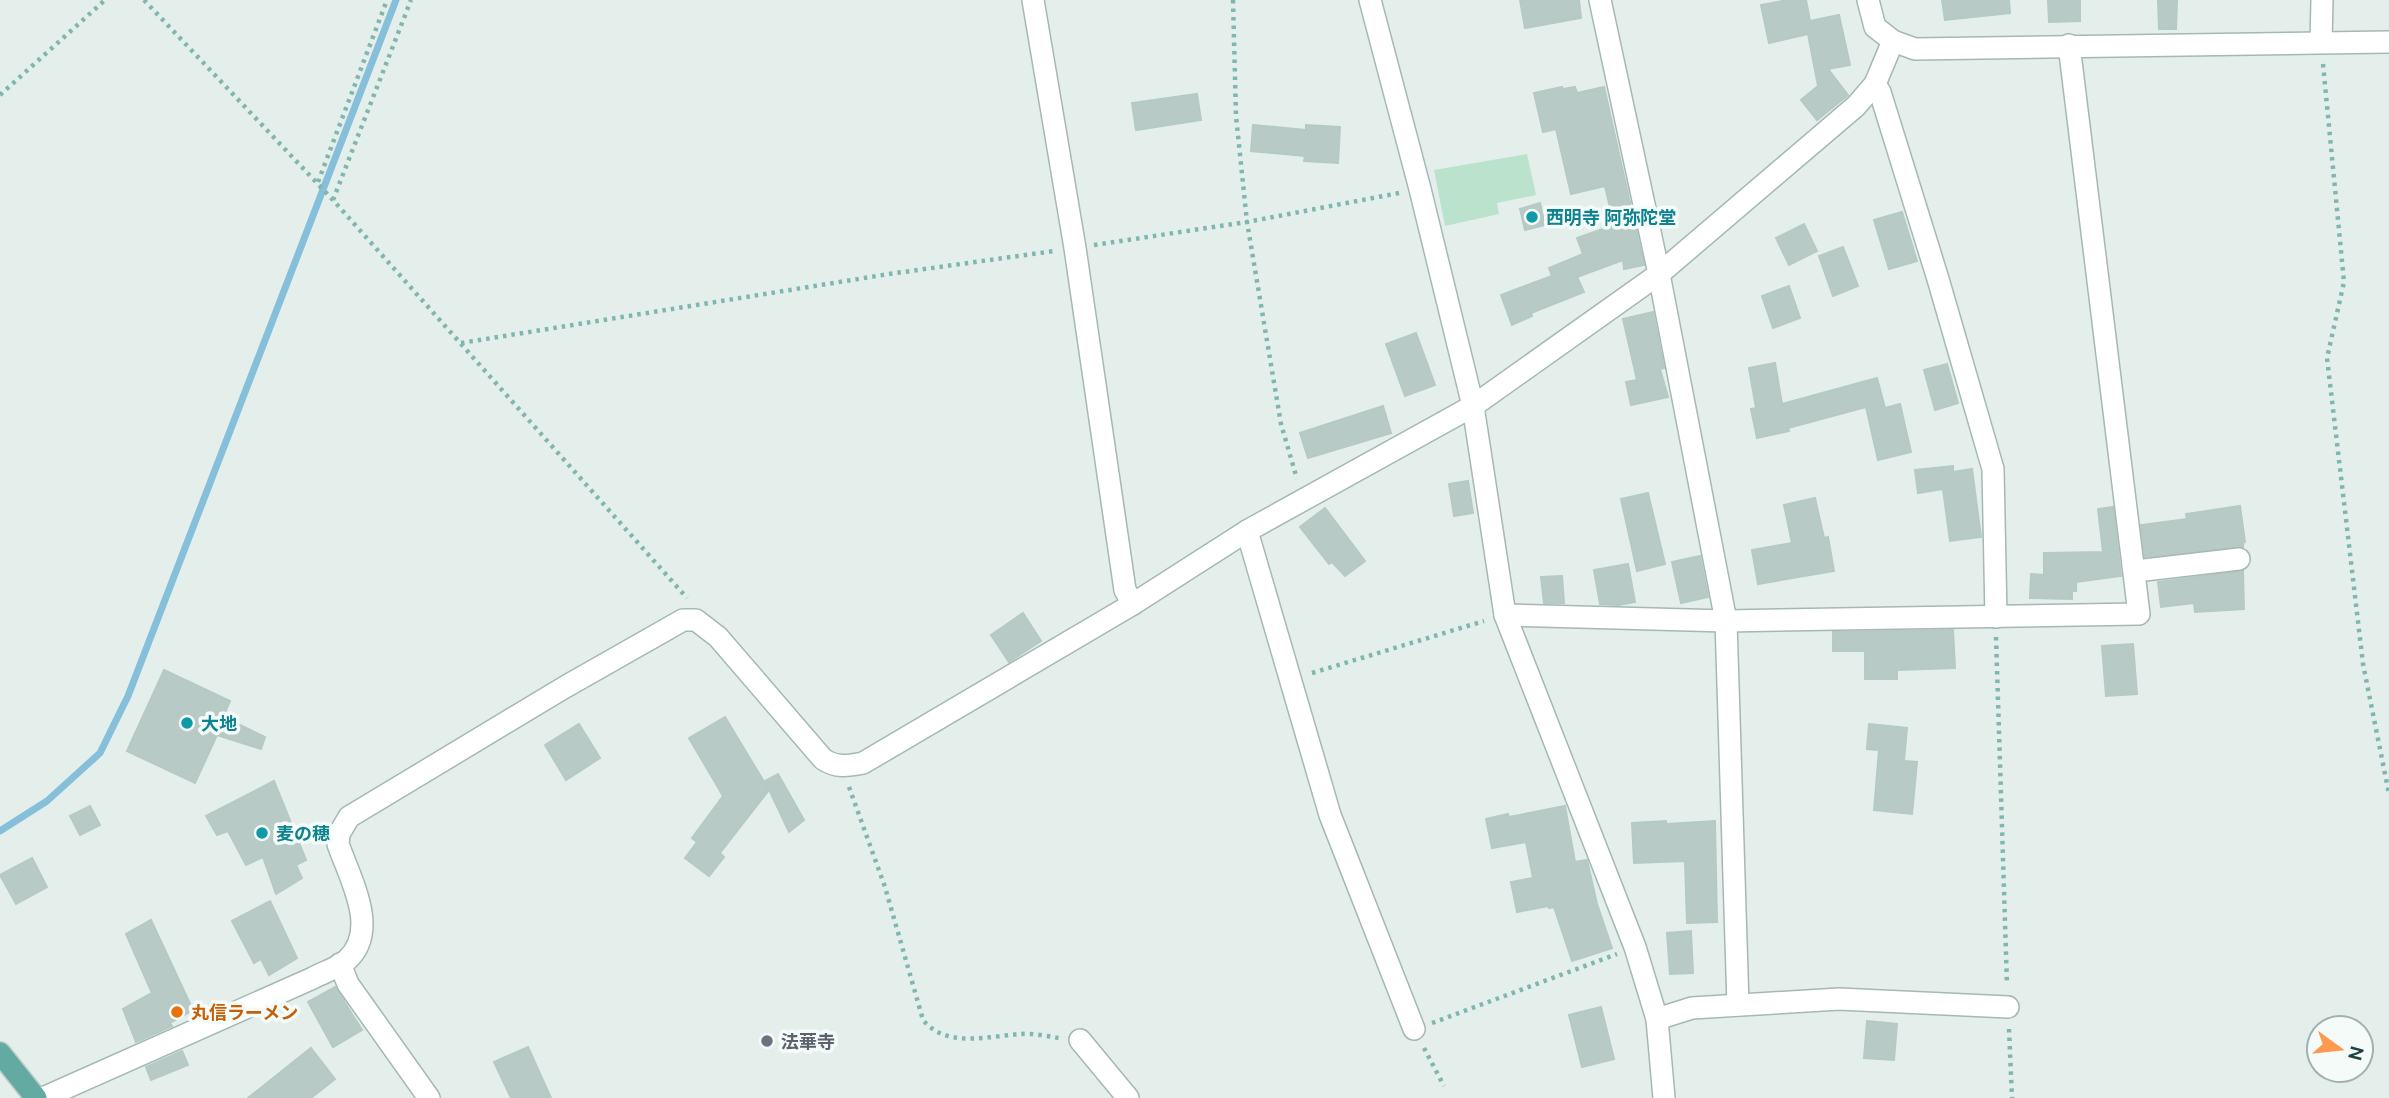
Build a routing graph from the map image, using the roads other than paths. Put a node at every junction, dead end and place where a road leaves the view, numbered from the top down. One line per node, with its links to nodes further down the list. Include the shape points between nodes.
1 (1033, 0): 16 (street, via 1125,590)
2 (1370, 0): 12 (street)
3 (1600, 0): 11 (street)
4 (1868, 0): 6 (street, via 1875,27)
5 (2322, 0): 7 (street)
6 (1893, 41): 9 (street, via 1932,50); 10 (street)
7 (2321, 42): 8 (street); 9 (street)
8 (2389, 42)
9 (2070, 46): 15 (street)
10 (1875, 84): 11 (street, via 1856,106); 18 (street, via 1993,469)
11 (1660, 274): 12 (street); 19 (street)
12 (1473, 406): 13 (street); 17 (street)
13 (1247, 531): 16 (street); 24 (street, via 1330,815)
14 (2239, 559): 15 (street)
15 (2136, 571): 18 (street, via 2139,614)
16 (1133, 604): 20 (street, via 863,763 840,766 823,759 718,637 696,621 683,620 349,817 338,844 363,918 359,943)
17 (1505, 615): 19 (street); 23 (street, via 1635,947)
18 (1996, 617): 19 (street)
19 (1726, 621): 21 (street)
20 (341, 964): 28 (street); 29 (street, via 348,984)
21 (1738, 1006): 22 (street, via 1839,999); 23 (street, via 1692,1008)
22 (2007, 1007)
23 (1657, 1019): 31 (street)
24 (1414, 1029)
25 (1080, 1040): 30 (street)
26 (0, 1053): 27 (main road)
27 (36, 1098)
28 (43, 1098)
29 (429, 1098)
30 (1128, 1098)
31 (1664, 1098)

